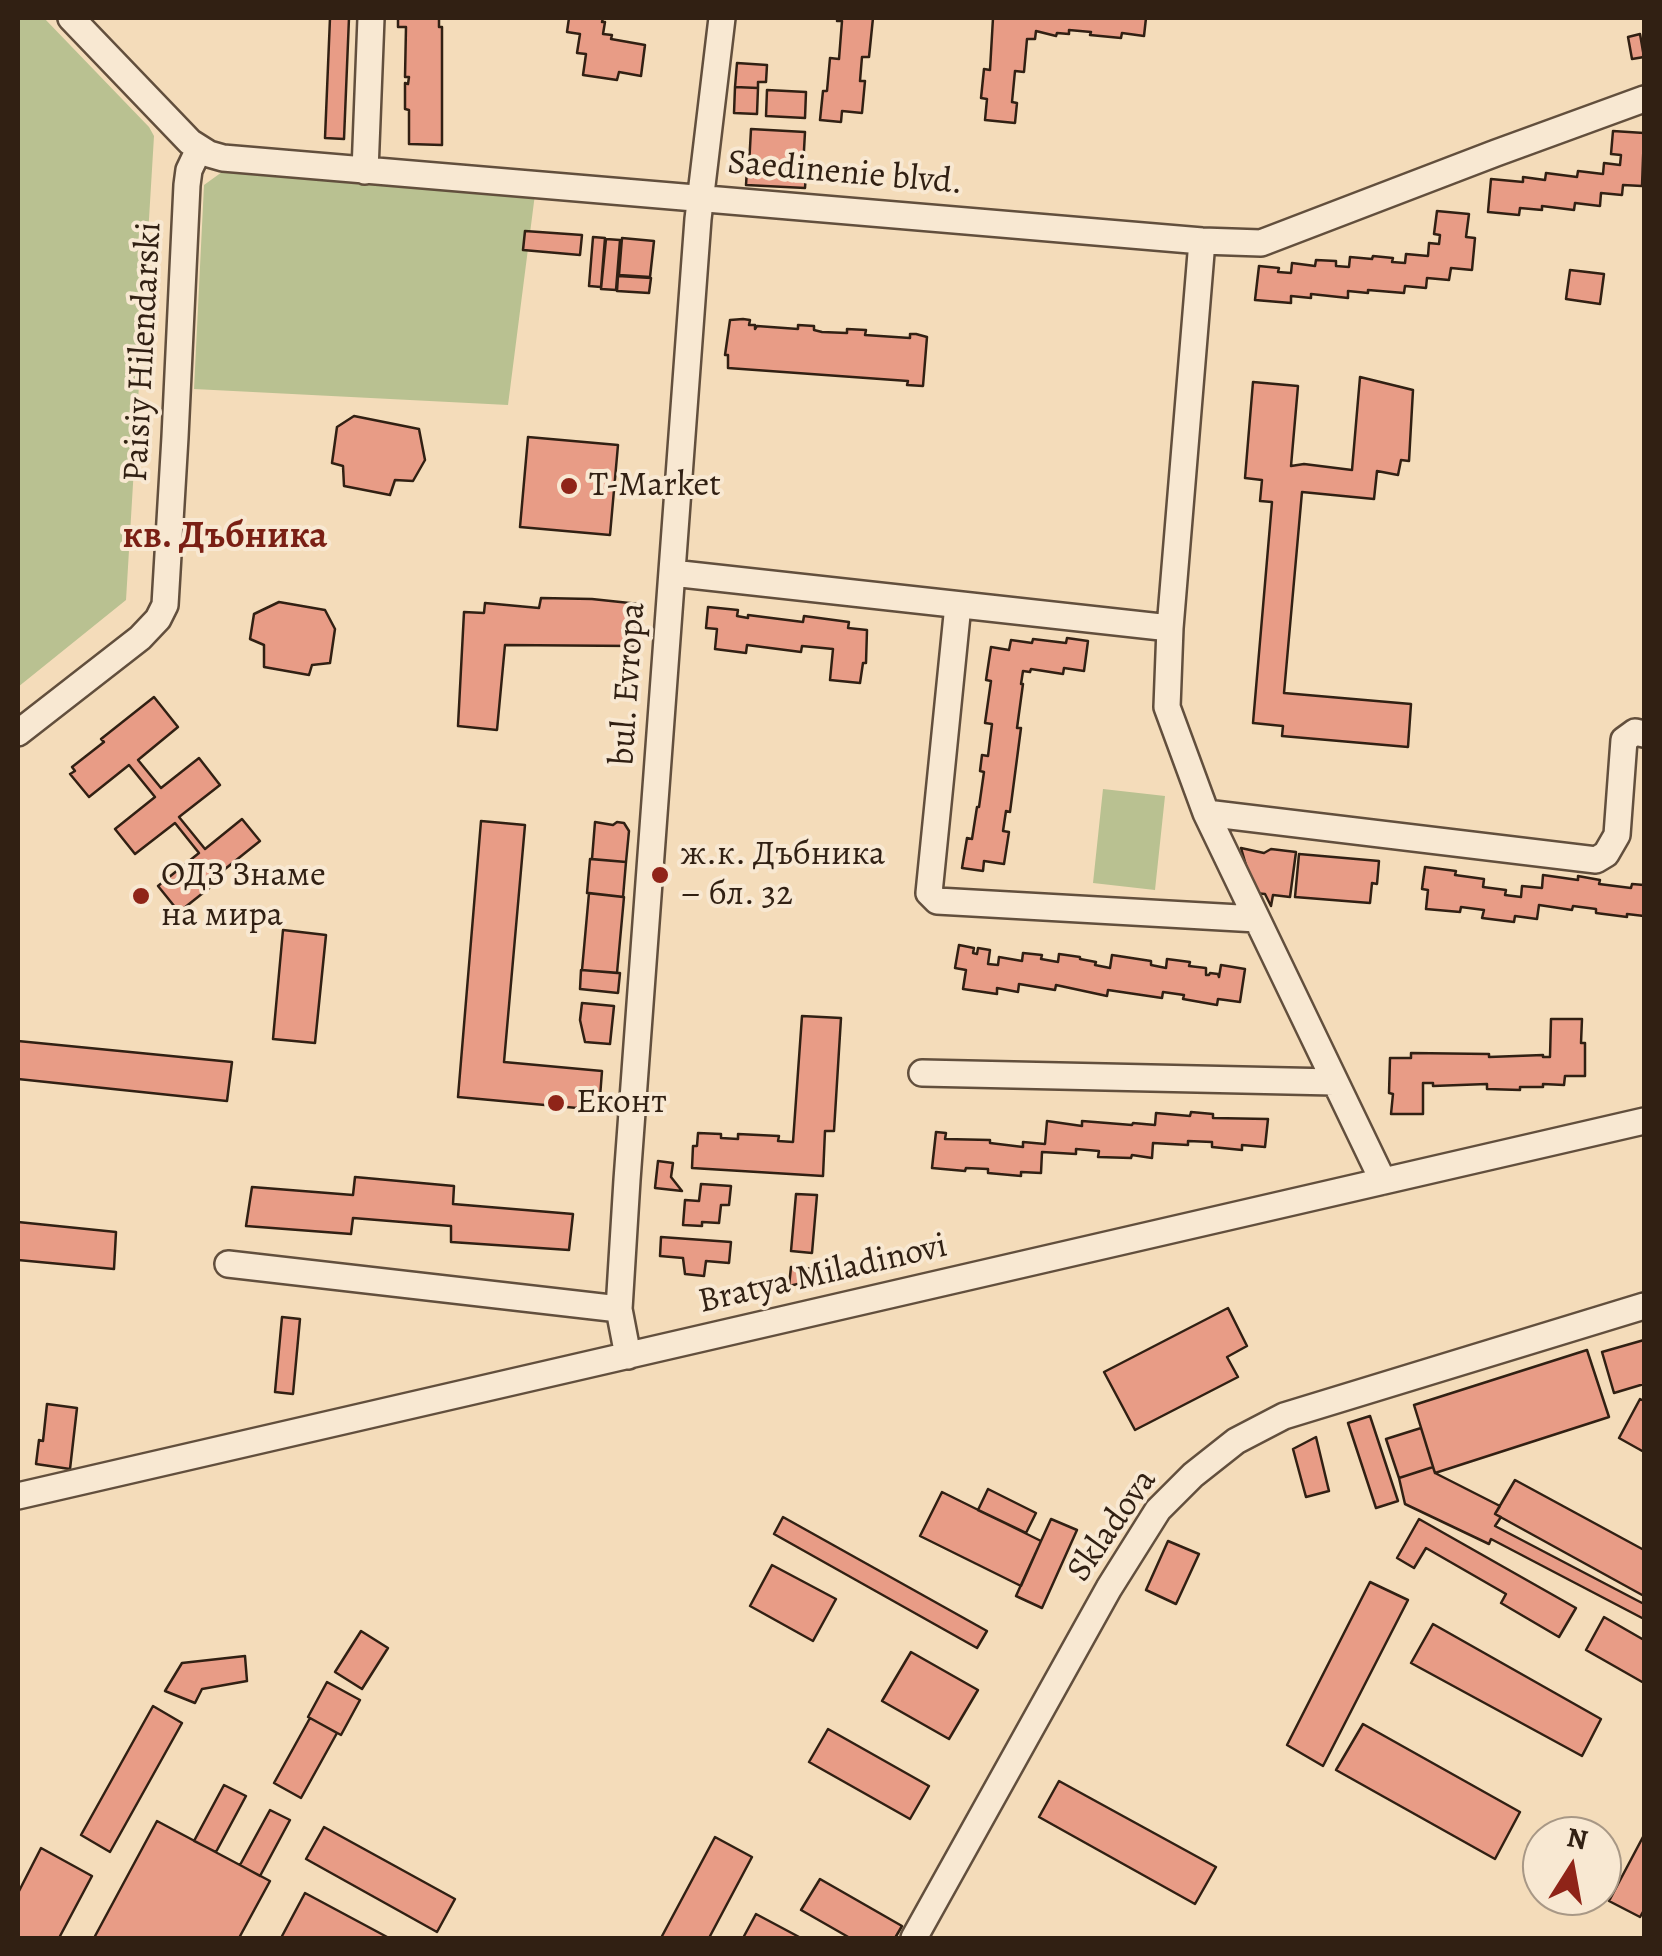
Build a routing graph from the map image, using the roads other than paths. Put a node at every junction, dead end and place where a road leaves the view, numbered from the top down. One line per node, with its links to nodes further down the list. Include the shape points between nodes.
1 (71, 18): 5 (street, Saedinenie blvd.)
2 (370, 18): 6 (street)
3 (722, 18): 7 (street, bul. Evropa)
4 (1644, 99): 8 (street, Saedinenie blvd., via 1261,243)
5 (200, 149): 6 (street, Saedinenie blvd., via 223,158); 12 (street, Paisiy Hilendarski, via 187,185 165,605 140,638)
6 (365, 171): 7 (street, Saedinenie blvd.)
7 (700, 197): 8 (street, Saedinenie blvd.); 9 (street, bul. Evropa)
8 (1202, 241): 11 (street)
9 (672, 573): 10 (street); 22 (street, bul. Evropa)
10 (958, 605): 11 (street); 15 (street, via 929,892 937,901)
11 (1170, 628): 14 (street, via 1166,708)
12 (18, 733)
13 (1644, 734): 14 (street, via 1624,740 1617,836 1596,860)
14 (1206, 814): 15 (street)
15 (1256, 918): 17 (street)
16 (922, 1073): 17 (street)
17 (1334, 1082): 19 (street)
18 (1644, 1121): 19 (street, Bratya Miladinovi)
19 (1383, 1181): 23 (street, Bratya Miladinovi)
20 (228, 1264): 22 (street)
21 (1644, 1306): 25 (street, Skladova, via 1284,1416 1236,1440 1193,1475 1158,1510 1109,1588)
22 (618, 1308): 23 (street, bul. Evropa)
23 (628, 1356): 24 (street, Bratya Miladinovi)
24 (18, 1496)
25 (914, 1938)

